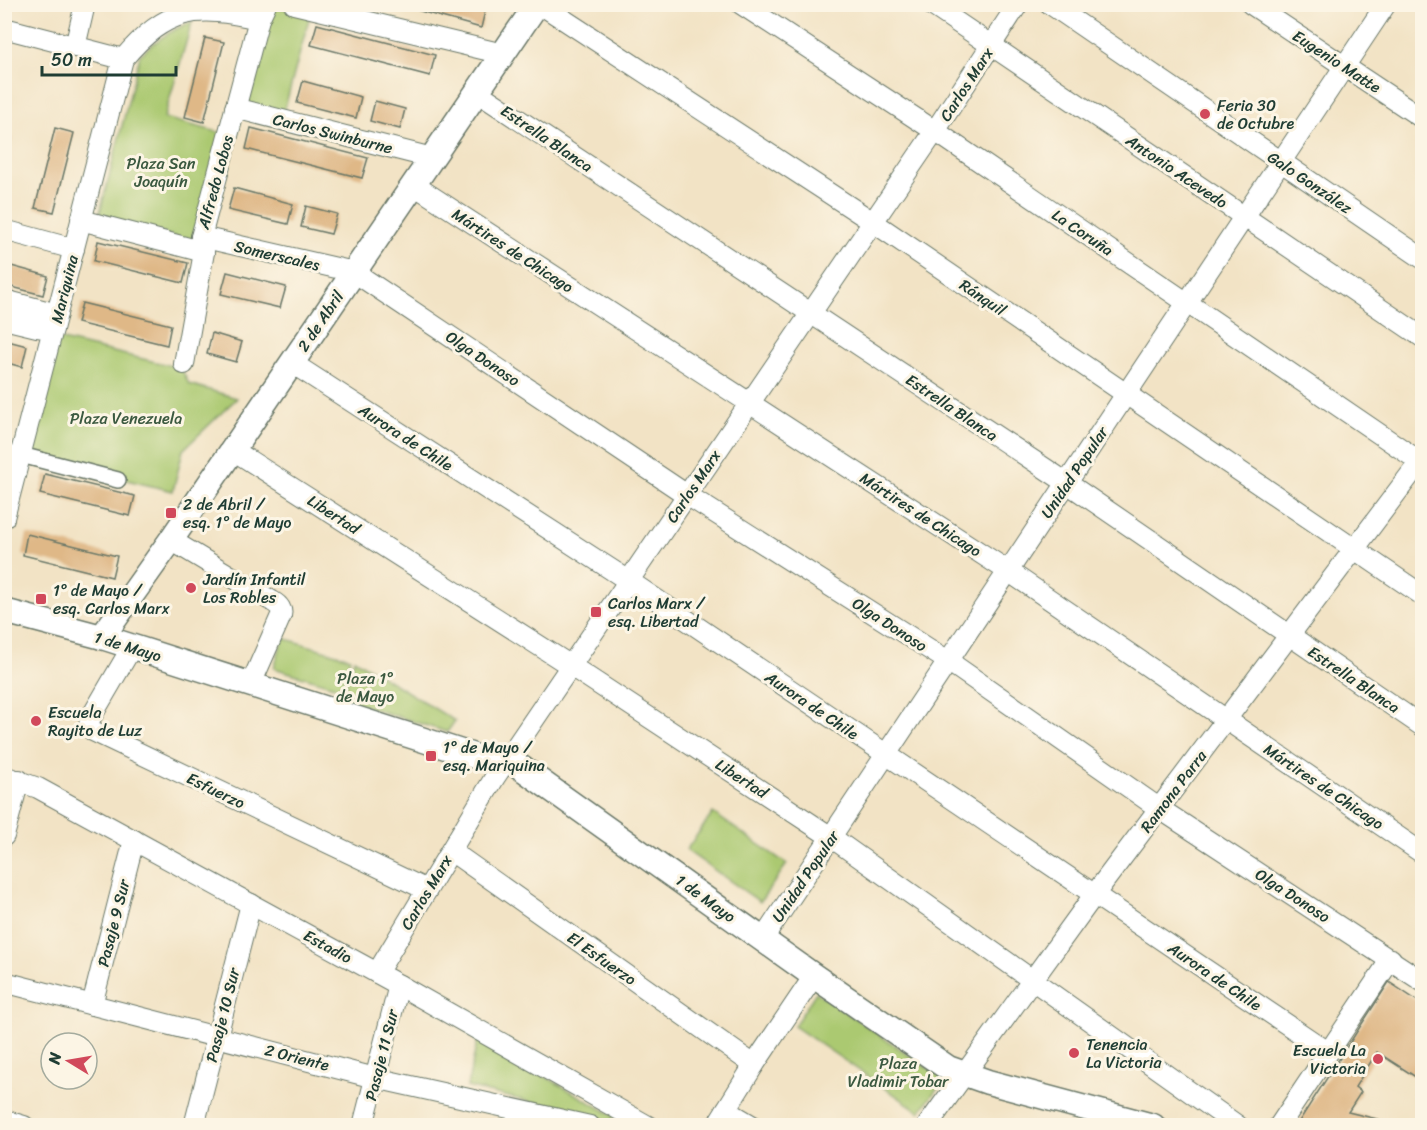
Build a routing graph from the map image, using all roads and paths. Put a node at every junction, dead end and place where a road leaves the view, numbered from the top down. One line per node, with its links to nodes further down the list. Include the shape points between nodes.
1 (86, 4): 13 (street)
2 (294, 4): 14 (street)
3 (538, 4): 14 (street, 2 de Abril); 26 (street, Ránquil)
4 (741, 4): 20 (street, La Coruña)
5 (930, 4): 12 (street, Antonio Acevedo)
6 (1018, 4): 12 (street, Carlos Marx)
7 (1050, 4): 22 (street, Galo González)
8 (1251, 4): 16 (street, Eugenio Matte)
9 (1386, 4): 16 (street, Unidad Popular)
10 (262, 12): 15 (street, via 202,10 178,15 154,29); 18 (street, Alfredo Lobos)
11 (4, 28): 13 (street)
12 (991, 46): 20 (street, Carlos Marx); 24 (street, Antonio Acevedo)
13 (75, 47): 15 (street)
14 (503, 54): 17 (street, 2 de Abril)
15 (123, 59): 25 (street, Mariquina)
16 (1345, 66): 19 (street, Eugenio Matte); 22 (street, Unidad Popular)
17 (477, 92): 21 (street, 2 de Abril); 34 (street, Estrella Blanca)
18 (235, 108): 21 (street, Carlos Swinburne); 28 (street, Alfredo Lobos)
19 (1422, 118)
20 (935, 131): 26 (street, Carlos Marx); 33 (street, La Coruña)
21 (432, 158): 23 (street, 2 de Abril)
22 (1281, 162): 24 (street, Unidad Popular); 30 (street, Galo González)
23 (414, 185): 31 (street, 2 de Abril); 41 (street, Mártires de Chicago)
24 (1245, 216): 33 (street, Unidad Popular); 37 (street, Antonio Acevedo)
25 (81, 220): 28 (street, Somerscales); 29 (street, Mariquina)
26 (873, 222): 34 (street, Carlos Marx); 40 (street, Ránquil)
27 (4, 230): 29 (street)
28 (202, 245): 31 (street, Somerscales); 39 (street, Alfredo Lobos)
29 (74, 249): 36 (street, Mariquina)
30 (1422, 258)
31 (354, 272): 38 (street, 2 de Abril); 47 (street, Olga Donoso)
32 (4, 300): 36 (street)
33 (1187, 303): 40 (street, Unidad Popular); 44 (street, La Coruña)
34 (811, 313): 41 (street, Carlos Marx); 46 (street, Estrella Blanca)
35 (4, 319): 36 (street, via 37,327)
36 (55, 322): 43 (street, Mariquina)
37 (1422, 338)
38 (292, 363): 42 (street, 2 de Abril); 52 (street, Aurora de Chile)
39 (184, 364)
40 (1126, 394): 46 (street, Unidad Popular); 50 (street, Ránquil)
41 (749, 403): 47 (street, Carlos Marx); 51 (street, Mártires de Chicago)
42 (233, 450): 49 (street, 2 de Abril); 59 (street, Libertad)
43 (13, 452): 45 (street); 48 (street, Mariquina)
44 (1422, 461): 50 (street, Ramona Parra)
45 (118, 480)
46 (1067, 483): 51 (street, Unidad Popular); 55 (street, Estrella Blanca)
47 (687, 495): 52 (street, Carlos Marx); 58 (street, Olga Donoso)
48 (4, 518)
49 (171, 540): 56 (street, 2 de Abril); 60 (street, via 280,608 280,618)
50 (1356, 549): 53 (street, Ránquil); 55 (street, Ramona Parra)
51 (1008, 571): 58 (street, Unidad Popular); 61 (street, Mártires de Chicago)
52 (629, 581): 59 (street, Carlos Marx); 63 (street, Aurora de Chile)
53 (1422, 595)
54 (4, 611): 56 (street, 1 de Mayo)
55 (1290, 636): 61 (street, Ramona Parra); 62 (street, Estrella Blanca)
56 (102, 637): 57 (street, 1 de Mayo)
57 (132, 647): 60 (street, 1 de Mayo); 72 (street, Esfuerzo, via 90,719 93,731)
58 (948, 661): 63 (street, Unidad Popular); 66 (street, Olga Donoso)
59 (571, 666): 64 (street, Carlos Marx); 68 (street, Libertad)
60 (251, 684): 64 (street, 1 de Mayo, via 480,758)
61 (1227, 720): 66 (street, Ramona Parra); 71 (street, Mártires de Chicago)
62 (1422, 726)
63 (886, 754): 68 (street, Unidad Popular); 73 (street, Aurora de Chile)
64 (506, 762): 70 (street, Carlos Marx); 75 (street, 1 de Mayo, via 525,769)
65 (12, 778): 67 (street); 69 (street, Estadio)
66 (1160, 808): 73 (street, Ramona Parra); 76 (street, Olga Donoso)
67 (4, 836)
68 (831, 837): 75 (street, Unidad Popular); 79 (street, Libertad)
69 (134, 840): 74 (street, Estadio); 83 (street, Pasaje 9 Sur)
70 (451, 851): 72 (street, Carlos Marx); 86 (street, El Esfuerzo)
71 (1422, 853)
72 (427, 890): 77 (street, Carlos Marx)
73 (1094, 894): 79 (street, Ramona Parra); 85 (street, Aurora de Chile)
74 (251, 904): 77 (street, Estadio); 84 (street, Pasaje 10 Sur)
75 (763, 939): 78 (street, 1 de Mayo)
76 (1390, 959): 80 (street, Olga Donoso); 85 (street)
77 (377, 973): 82 (street, Estadio)
78 (814, 976): 86 (street); 87 (street, 1 de Mayo)
79 (1032, 978): 87 (street, Ramona Parra); 100 (street, Libertad)
80 (1422, 981)
81 (4, 982): 83 (street, 2 Oriente)
82 (399, 985): 88 (street, Pasaje 11 Sur); 91 (street, Estadio)
83 (92, 1005): 84 (street, 2 Oriente)
84 (217, 1037): 88 (street, 2 Oriente); 93 (street, Pasaje 10 Sur)
85 (1328, 1052): 101 (street)
86 (754, 1065): 89 (street)
87 (964, 1075): 98 (street, Ramona Parra); 99 (street, 1 de Mayo)
88 (375, 1078): 94 (street, Pasaje 11 Sur); 95 (street, 2 Oriente)
89 (721, 1118): 97 (street)
90 (4, 1120): 92 (street)
91 (628, 1120): 96 (street, Estadio)
92 (24, 1125)
93 (194, 1125)
94 (363, 1125)
95 (590, 1125)
96 (648, 1125)
97 (753, 1125)
98 (927, 1125)
99 (1153, 1125)
100 (1238, 1125)
101 (1279, 1125)

